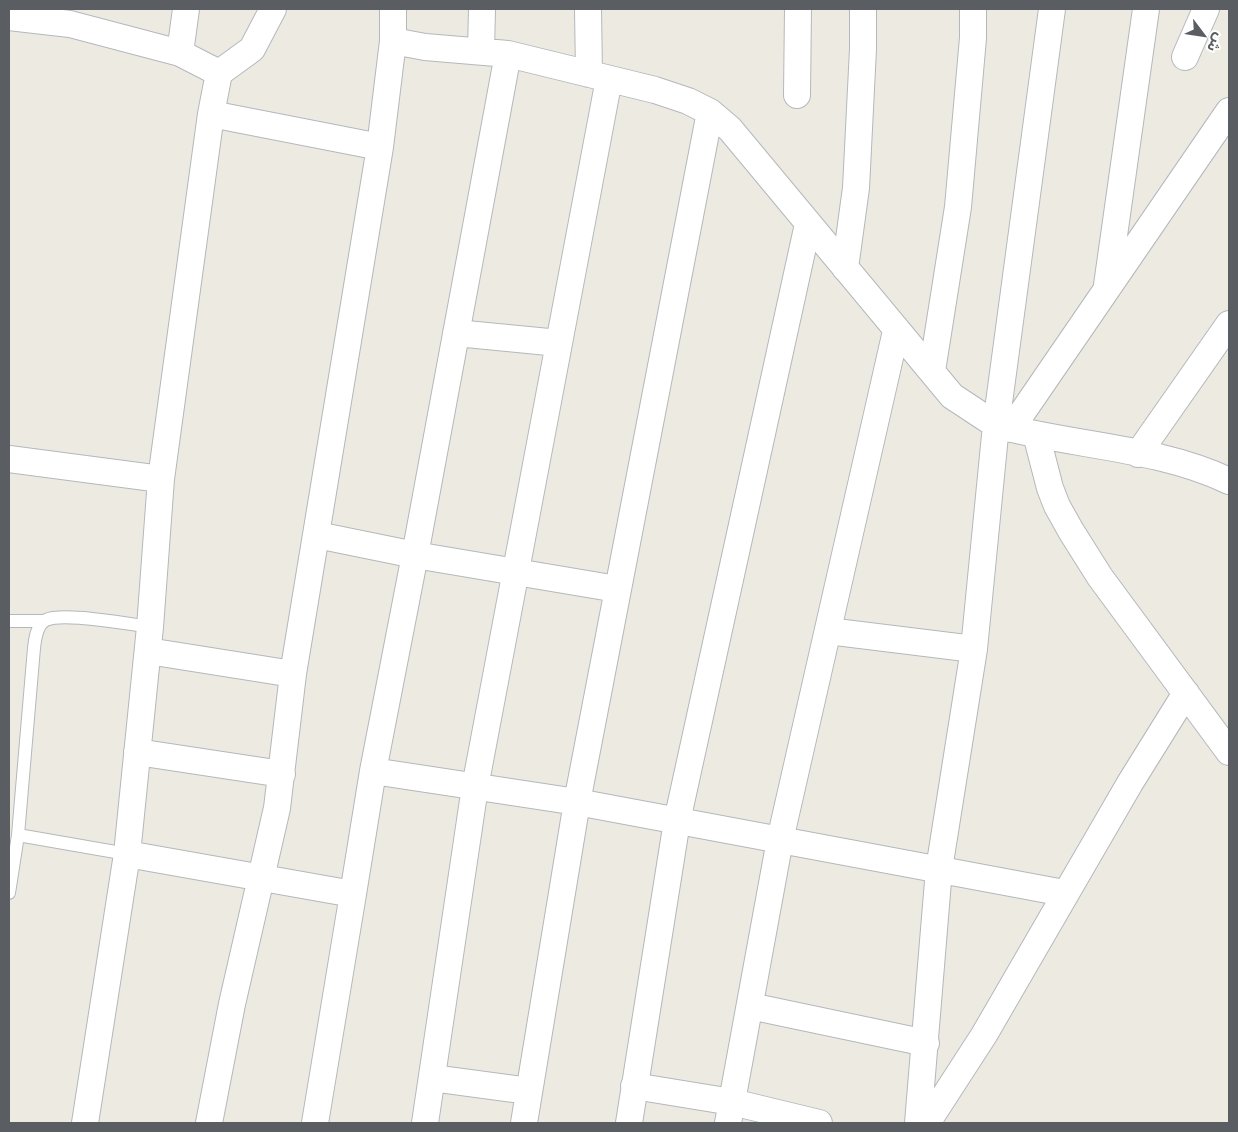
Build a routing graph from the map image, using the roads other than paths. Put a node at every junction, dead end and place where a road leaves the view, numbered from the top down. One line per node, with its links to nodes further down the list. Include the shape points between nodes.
1 (186, 9): 16 (street)
2 (273, 9): 19 (street, via 252,49)
3 (393, 9): 14 (street)
4 (482, 9): 15 (street)
5 (588, 9): 20 (street)
6 (798, 9): 21 (street)
7 (863, 9): 27 (street, via 856,188)
8 (973, 9): 33 (street, via 958,207)
9 (1052, 9): 34 (street)
10 (1146, 9): 28 (street)
11 (1206, 9): 18 (street)
12 (9, 17): 13 (street)
13 (71, 17): 16 (street)
14 (393, 40): 15 (street, via 425,47); 25 (street)
15 (481, 51): 17 (street)
16 (180, 53): 19 (street)
17 (508, 54): 20 (street); 31 (street)
18 (1185, 56)
19 (219, 72): 24 (street)
20 (599, 76): 23 (street, via 655,90); 32 (street)
21 (797, 95)
22 (1229, 111): 28 (street)
23 (710, 112): 26 (street, via 730,129); 43 (street)
24 (211, 114): 25 (street); 38 (street)
25 (380, 147): 40 (street)
26 (808, 224): 27 (street); 57 (street)
27 (845, 268): 30 (street)
28 (1106, 291): 34 (street)
29 (1229, 324): 36 (street)
30 (896, 331): 33 (street); 46 (street)
31 (456, 333): 32 (street); 41 (street)
32 (559, 343): 42 (street)
33 (932, 371): 34 (street, via 952,396)
34 (1004, 427): 35 (street); 48 (street)
35 (1036, 434): 36 (street); 50 (street, via 1050,488 1071,531 1100,577)
36 (1138, 454): 39 (street, via 1167,459)
37 (9, 459): 38 (street)
38 (161, 479): 47 (street)
39 (1229, 480)
40 (317, 535): 41 (street); 49 (street)
41 (415, 555): 42 (street); 53 (street)
42 (516, 572): 43 (street); 55 (street)
43 (617, 589): 56 (street)
44 (9, 621): 45 (lane)
45 (44, 621): 47 (lane, via 94,619); 58 (lane, via 35,639)
46 (828, 631): 48 (street); 59 (street)
47 (149, 639): 49 (street); 51 (street)
48 (974, 649): 61 (street)
49 (293, 674): 54 (street)
50 (1186, 693): 52 (street); 64 (street)
51 (136, 752): 54 (street); 60 (street)
52 (1229, 752)
53 (372, 770): 55 (street); 65 (street)
54 (282, 774): 62 (street)
55 (475, 787): 56 (street); 68 (street)
56 (577, 802): 57 (street); 70 (street)
57 (678, 821): 59 (street); 69 (street)
58 (18, 835): 60 (lane); 63 (lane)
59 (780, 840): 61 (street); 66 (street)
60 (127, 854): 62 (street); 72 (street)
61 (939, 869): 64 (street); 67 (street)
62 (262, 878): 65 (street); 73 (street, via 232,1004)
63 (9, 893)
64 (1064, 893): 80 (street, via 984,1035)
65 (353, 894): 74 (street)
66 (750, 1006): 67 (street); 71 (street)
67 (926, 1043): 79 (street)
68 (432, 1078): 70 (street); 75 (street)
69 (634, 1086): 71 (street); 77 (street)
70 (529, 1091): 76 (street)
71 (730, 1112): 78 (street)
72 (86, 1123)
73 (209, 1123)
74 (315, 1123)
75 (425, 1123)
76 (524, 1123)
77 (628, 1123)
78 (819, 1123)
79 (918, 1123)
80 (927, 1123)

